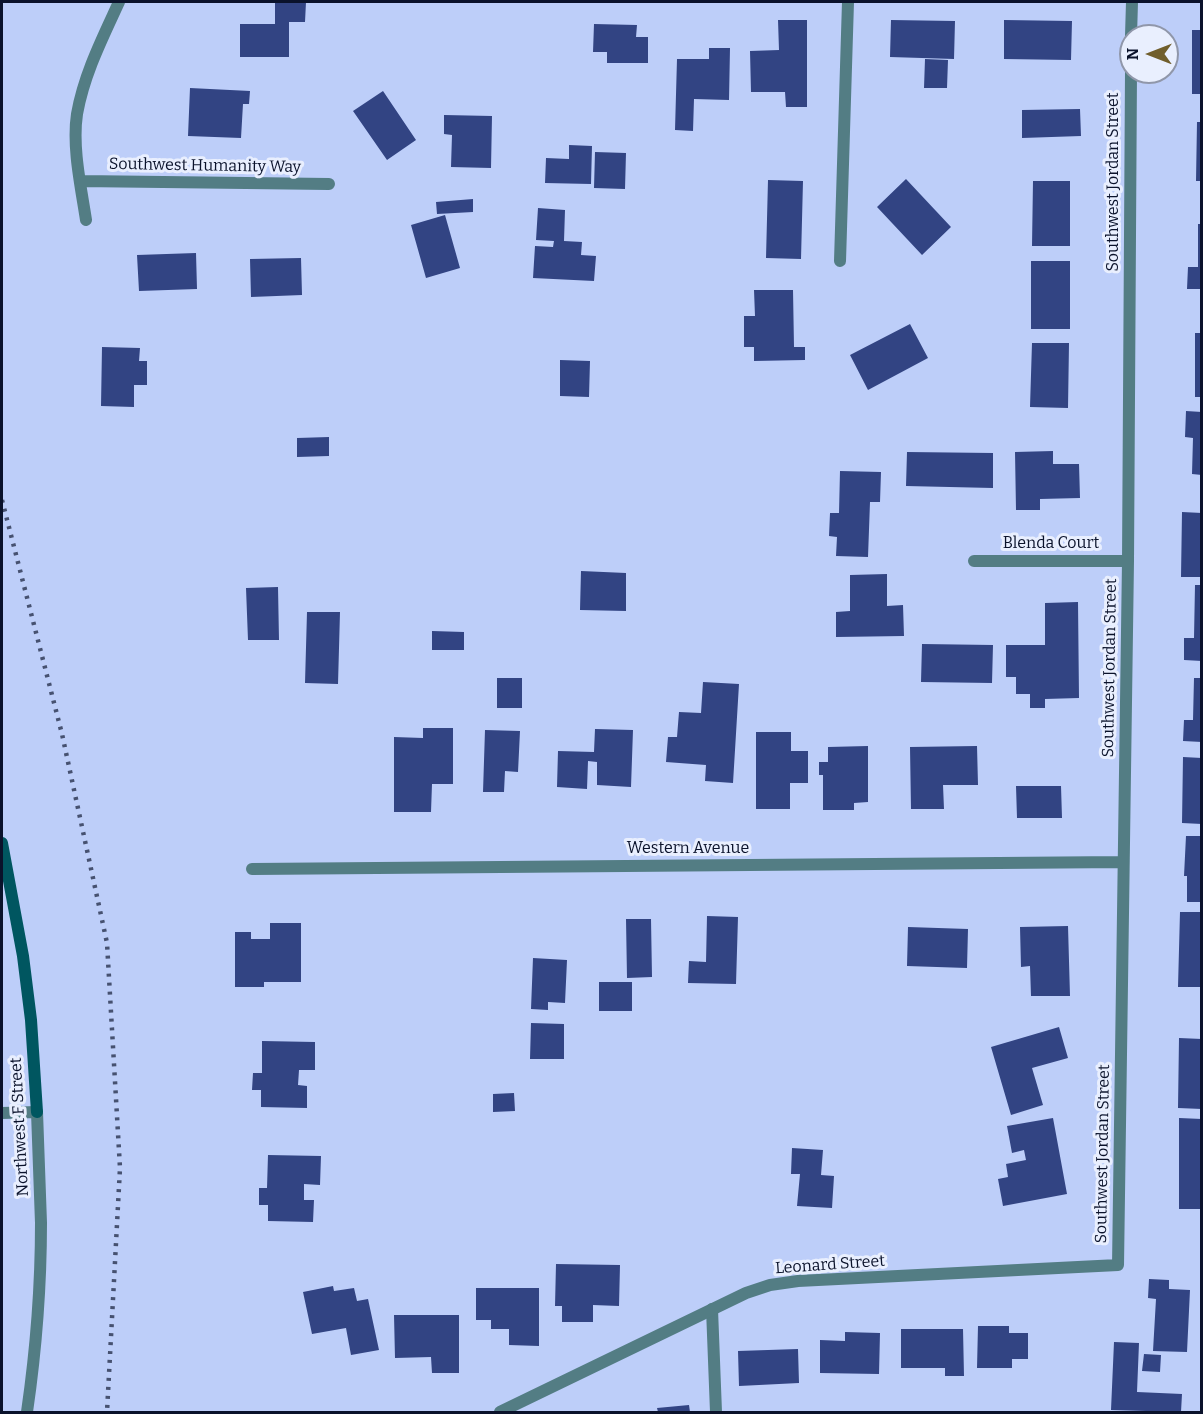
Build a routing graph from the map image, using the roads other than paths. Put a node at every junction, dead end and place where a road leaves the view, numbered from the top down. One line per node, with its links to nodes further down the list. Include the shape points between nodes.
1 (119, 2): 6 (street, via 97,50 77,116)
2 (848, 2): 9 (street)
3 (1132, 2): 4 (street)
4 (1131, 24)
5 (1131, 84): 11 (street, Southwest Jordan Street)
6 (80, 181): 7 (street, Southwest Humanity Way); 8 (street)
7 (329, 183)
8 (86, 220)
9 (840, 261)
10 (974, 561): 11 (street, Blenda Court)
11 (1128, 561): 13 (street, Southwest Jordan Street)
12 (2, 843): 15 (street, Northwest F Street, via 23,956)
13 (1124, 861): 14 (street, Western Avenue); 17 (street, Southwest Jordan Street)
14 (252, 869)
15 (37, 1112): 16 (street); 19 (street, Northwest F Street, via 39,1303)
16 (2, 1113)
17 (1118, 1264): 18 (street, Leonard Street, via 798,1281 770,1285)
18 (712, 1309): 20 (street, Leonard Street); 21 (street)
19 (27, 1413)
20 (500, 1413)
21 (716, 1413)

